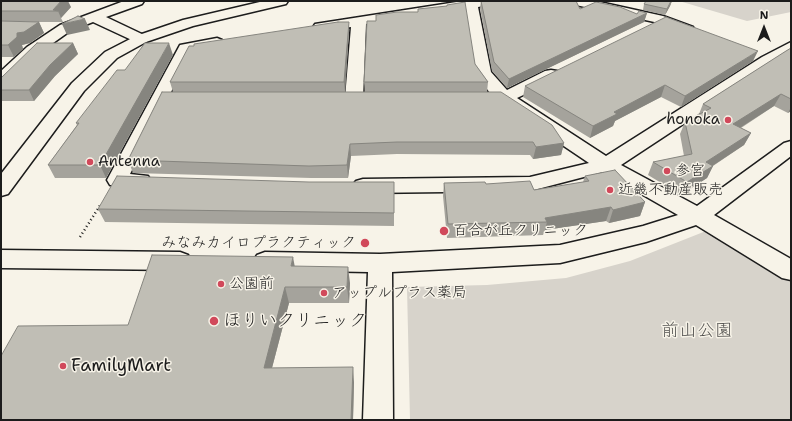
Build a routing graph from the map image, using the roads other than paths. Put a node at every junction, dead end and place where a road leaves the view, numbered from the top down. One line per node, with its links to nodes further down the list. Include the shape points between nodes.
1 (137, 1): 6 (street)
2 (281, 1): 14 (street, via 188,22)
3 (490, 1): 5 (street)
4 (576, 1): 7 (street)
5 (471, 4): 8 (street); 21 (street, via 483,73)
6 (94, 17): 10 (street); 14 (street)
7 (663, 20): 12 (street); 13 (street)
8 (359, 21): 11 (street); 19 (street)
9 (44, 28): 10 (street)
10 (65, 28): 18 (street, via 33,50)
11 (306, 29)
12 (643, 31)
13 (701, 35)
14 (141, 39): 26 (street, via 110,55 78,87)
15 (230, 41): 24 (street, via 185,48 168,98 114,184)
16 (791, 47): 23 (street, via 760,57)
17 (566, 68): 21 (street)
18 (1, 80)
19 (354, 98)
20 (465, 98): 21 (street)
21 (504, 98): 23 (street)
22 (791, 147): 27 (street)
23 (606, 166): 25 (street, via 530,184); 27 (street)
24 (163, 182)
25 (342, 186)
26 (1, 189)
27 (698, 216): 31 (street, via 646,234 560,254); 32 (street)
28 (1, 259): 29 (street, via 70,252)
29 (198, 261)
30 (246, 261): 31 (street)
31 (380, 263): 33 (street)
32 (791, 271)
33 (378, 420)

